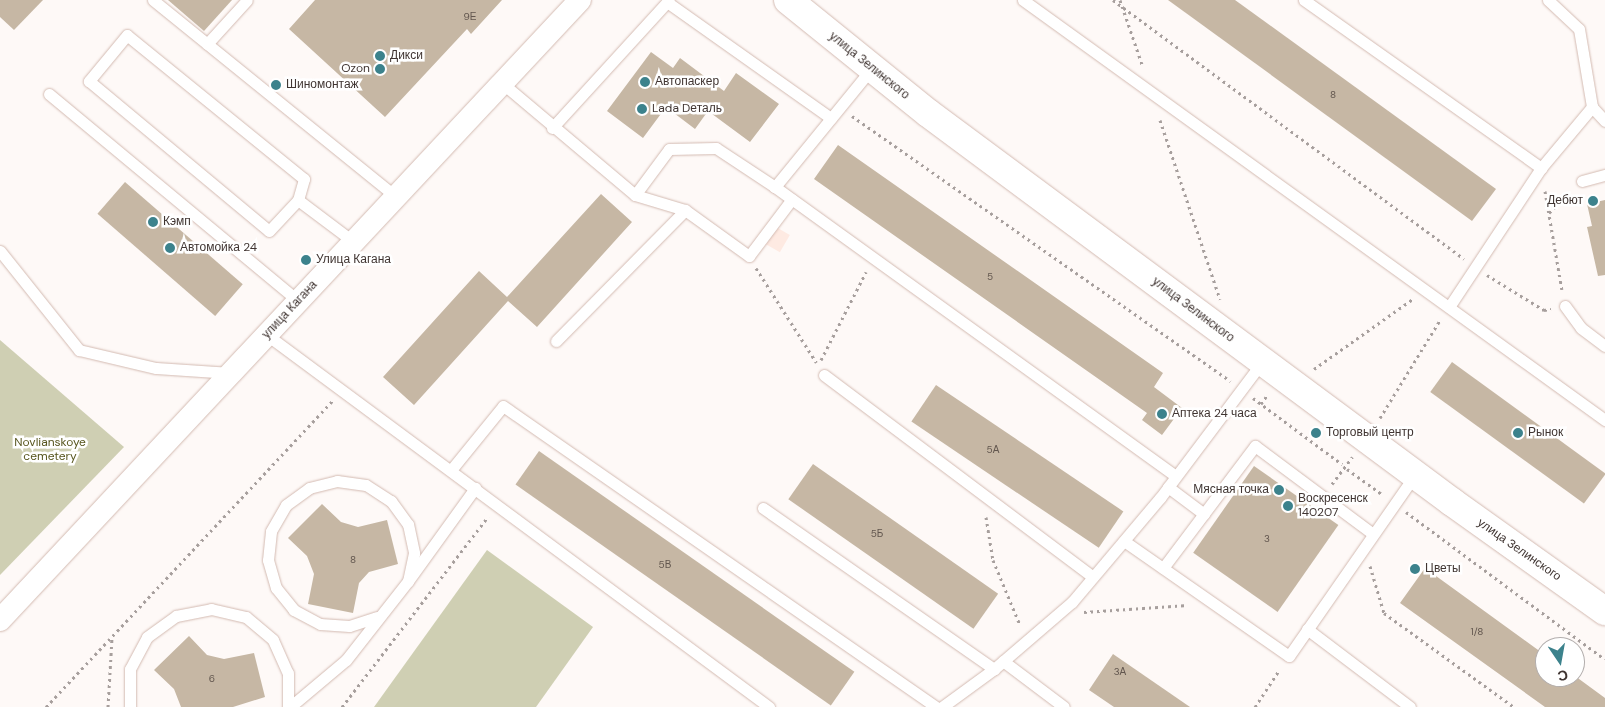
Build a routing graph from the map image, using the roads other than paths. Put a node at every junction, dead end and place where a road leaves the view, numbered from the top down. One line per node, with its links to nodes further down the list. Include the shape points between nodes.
1 (153, 0): 9 (lane)
2 (247, 0): 9 (lane)
3 (580, 0): 11 (street, улица Кагана)
4 (788, 0): 10 (street, улица Зелинского)
5 (1023, 0): 30 (lane)
6 (1304, 0): 17 (lane)
7 (1548, 0): 13 (lane, via 1579,29)
8 (668, 1): 14 (lane); 16 (lane)
9 (207, 44): 22 (lane)
10 (872, 68): 14 (lane); 34 (street, улица Зелинского)
11 (502, 83): 16 (lane); 22 (street, улица Кагана)
12 (49, 94): 28 (lane)
13 (1592, 107): 15 (lane); 17 (lane)
14 (830, 118): 20 (lane)
15 (1605, 121)
16 (552, 128): 21 (lane)
17 (1541, 168): 30 (lane)
18 (1605, 175): 19 (lane)
19 (1582, 181)
20 (775, 186): 21 (lane, via 716,148 669,149); 23 (lane)
21 (635, 195): 25 (lane)
22 (396, 197): 26 (street, улица Кагана)
23 (792, 199): 25 (lane, via 749,256); 40 (lane)
24 (298, 200): 24 (lane, via 269,231 89,81 127,35 304,179); 26 (lane)
25 (685, 210): 32 (lane)
26 (354, 242): 28 (street, улица Кагана)
27 (0, 250): 35 (lane, via 79,350 156,368)
28 (298, 301): 31 (street, улица Кагана)
29 (1565, 306): 33 (lane, via 1581,328)
30 (1449, 307): 37 (lane)
31 (267, 335): 35 (street, улица Кагана); 38 (lane)
32 (556, 341)
33 (1605, 346)
34 (1263, 362): 39 (street, улица Зелинского); 40 (lane)
35 (231, 373): 52 (street, улица Кагана)
36 (824, 375): 48 (lane)
37 (1605, 420)
38 (451, 470): 42 (lane); 59 (lane, via 503,406)
39 (1415, 475): 45 (lane); 50 (street, улица Зелинского)
40 (1176, 476): 41 (lane)
41 (1168, 487): 44 (lane); 46 (lane)
42 (475, 488): 49 (lane); 58 (lane)
43 (763, 508): 55 (lane)
44 (1204, 514): 45 (lane, via 1255,446); 47 (lane)
45 (1373, 534): 53 (lane)
46 (1124, 541): 47 (lane); 48 (lane)
47 (1163, 568): 53 (lane, via 1288,656)
48 (1093, 577): 54 (lane, via 1058,614)
49 (408, 581): 51 (lane); 51 (lane, via 414,553 408,524 391,500 366,485 337,481 309,488 286,505 271,531 268,560 276,588 294,610 320,624 349,626)
50 (1605, 611)
51 (377, 617): 57 (lane, via 346,660)
52 (0, 620)
53 (1307, 629): 62 (lane)
54 (1003, 661): 55 (lane); 61 (lane)
55 (994, 669): 60 (lane)
56 (130, 707): 57 (lane, via 130,669 147,637 176,616 211,609 246,618 273,640 288,673)
57 (289, 707)
58 (770, 707)
59 (936, 707)
60 (942, 707)
61 (1064, 707)
62 (1410, 707)

